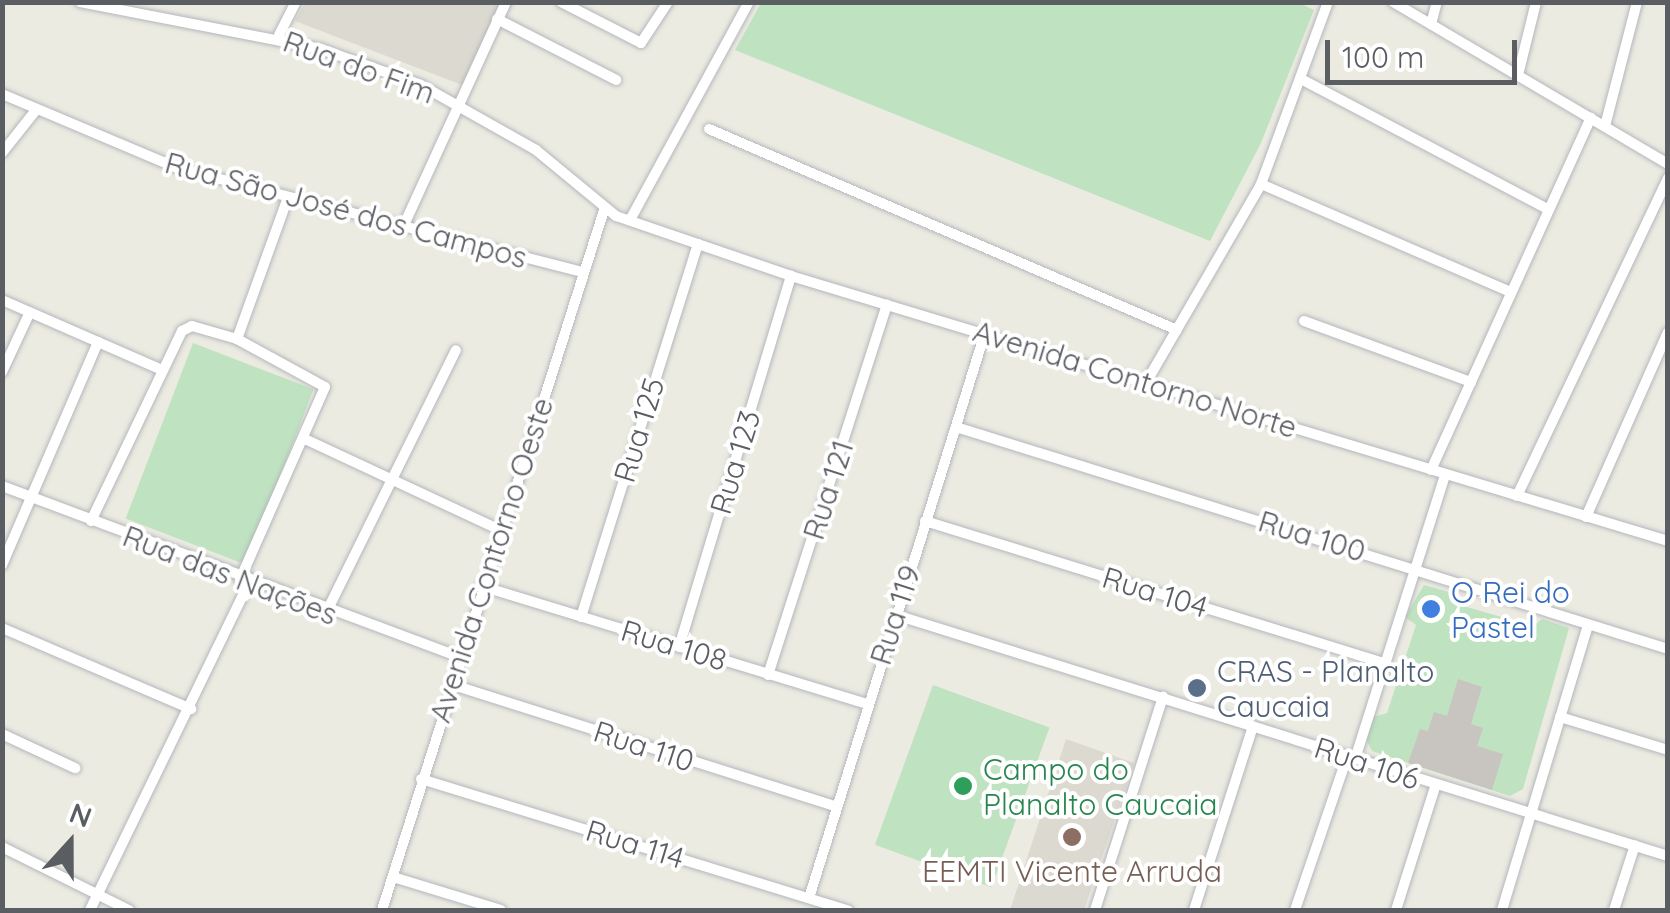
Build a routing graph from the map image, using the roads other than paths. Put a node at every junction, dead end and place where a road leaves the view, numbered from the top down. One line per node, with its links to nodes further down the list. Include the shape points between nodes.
1 (80, 2): 14 (street, Rua do Fim)
2 (296, 2): 14 (street)
3 (506, 2): 12 (street)
4 (561, 2): 5 (street, via 641,44)
5 (668, 2)
6 (749, 2): 31 (street)
7 (1328, 2): 16 (street)
8 (1393, 2): 13 (street)
9 (1437, 2): 13 (street)
10 (1536, 2): 15 (street)
11 (1637, 2): 22 (street)
12 (497, 19): 17 (street); 19 (street)
13 (1431, 24): 15 (street)
14 (278, 35): 19 (street, Rua do Fim, via 422,85)
15 (1518, 75): 21 (street)
16 (1302, 79): 27 (street); 29 (street)
17 (616, 80)
18 (2, 94): 20 (street, Rua São José dos Campos)
19 (458, 106): 30 (street, Rua do Fim, via 536,150); 32 (street)
20 (36, 110): 24 (street); 28 (street, Rua São José dos Campos, via 111,146)
21 (1591, 118): 22 (street); 29 (street)
22 (1605, 126): 25 (street)
23 (708, 130): 41 (street)
24 (2, 153)
25 (1668, 164)
26 (1668, 178): 58 (street)
27 (1260, 184): 36 (street); 41 (street)
28 (286, 200): 32 (street, Rua São José dos Campos); 44 (street)
29 (1548, 209): 36 (street)
30 (604, 210): 31 (street, Avenida Contorno Norte); 34 (street, Avenida Contorno Oeste)
31 (630, 220): 33 (street, Avenida Contorno Norte)
32 (403, 227): 34 (street, Rua São José dos Campos)
33 (698, 244): 35 (street, Avenida Contorno Norte); 70 (street, Rua 125)
34 (582, 272): 62 (street, Avenida Contorno Oeste)
35 (791, 276): 38 (street, Avenida Contorno Norte); 73 (street, Rua 123)
36 (1510, 292): 50 (street)
37 (2, 300): 39 (street)
38 (887, 304): 42 (street, Avenida Contorno Norte); 77 (street, Rua 121)
39 (30, 312): 45 (street); 48 (street)
40 (1304, 321): 50 (street)
41 (1177, 330): 49 (street)
42 (985, 332): 49 (street, Avenida Contorno Norte); 51 (street, Rua 119)
43 (1668, 332): 59 (street)
44 (237, 339): 47 (street, via 198,327 182,331); 52 (street, via 312,373 325,387)
45 (98, 342): 47 (street); 57 (street)
46 (456, 350): 55 (street)
47 (162, 370): 60 (street)
48 (2, 372)
49 (1147, 382): 53 (street, Avenida Contorno Norte)
50 (1470, 382): 53 (street)
51 (956, 427): 61 (street, Rua 119); 65 (street, Rua 100)
52 (308, 440): 55 (street); 66 (street)
53 (1431, 470): 54 (street, Avenida Contorno Norte)
54 (1445, 476): 58 (street, Avenida Contorno Norte); 65 (street)
55 (389, 480): 62 (street); 68 (street)
56 (2, 486): 57 (street, Rua das Nações)
57 (29, 496): 60 (street, Rua das Nações); 64 (street)
58 (1517, 496): 59 (street, Avenida Contorno Norte)
59 (1586, 517): 63 (street, Avenida Contorno Norte)
60 (91, 521): 66 (street, Rua das Nações)
61 (925, 521): 69 (street, Rua 119); 76 (street, Rua 104)
62 (500, 530): 67 (street, Avenida Contorno Oeste)
63 (1668, 541)
64 (2, 565)
65 (1415, 568): 71 (street, Rua 100); 76 (street)
66 (244, 581): 68 (street, Rua das Nações); 81 (street)
67 (482, 586): 70 (street, Rua 108); 75 (street, Avenida Contorno Oeste)
68 (326, 614): 75 (street, Rua das Nações)
69 (896, 615): 79 (street, Rua 106); 80 (street, Rua 119)
70 (581, 617): 73 (street, Rua 108)
71 (1588, 625): 74 (street, Rua 100); 82 (street)
72 (2, 628): 81 (street)
73 (679, 647): 77 (street, Rua 108)
74 (1668, 649)
75 (459, 657): 78 (street, Avenida Contorno Oeste)
76 (1385, 663): 86 (street)
77 (768, 674): 80 (street, Rua 108)
78 (450, 684): 88 (street, Avenida Contorno Oeste); 90 (street, Rua 110)
79 (1164, 697): 83 (street, Rua 106); 103 (street)
80 (866, 704): 90 (street, Rua 119)
81 (190, 709): 96 (street)
82 (1560, 717): 85 (street); 91 (street)
83 (1254, 726): 86 (street, Rua 106); 104 (street)
84 (2, 734): 87 (street)
85 (1668, 750)
86 (1351, 758): 89 (street, Rua 106); 105 (street)
87 (75, 768)
88 (421, 779): 95 (street, Avenida Contorno Oeste); 97 (street, Rua 114)
89 (1436, 784): 91 (street, Rua 106); 106 (street)
90 (837, 807): 97 (street, Rua 119)
91 (1533, 812): 92 (street, Rua 106); 107 (street)
92 (1635, 845): 94 (street, Rua 106); 108 (street)
93 (2, 847): 96 (street)
94 (1668, 856)
95 (393, 877): 100 (street, Avenida Contorno Oeste); 101 (street)
96 (101, 894): 98 (street); 99 (street)
97 (809, 898): 102 (street, Rua 114)
98 (90, 910)
99 (129, 910)
100 (382, 910)
101 (501, 910)
102 (848, 910)
103 (1095, 910)
104 (1194, 910)
105 (1295, 910)
106 (1396, 910)
107 (1502, 910)
108 (1614, 910)

